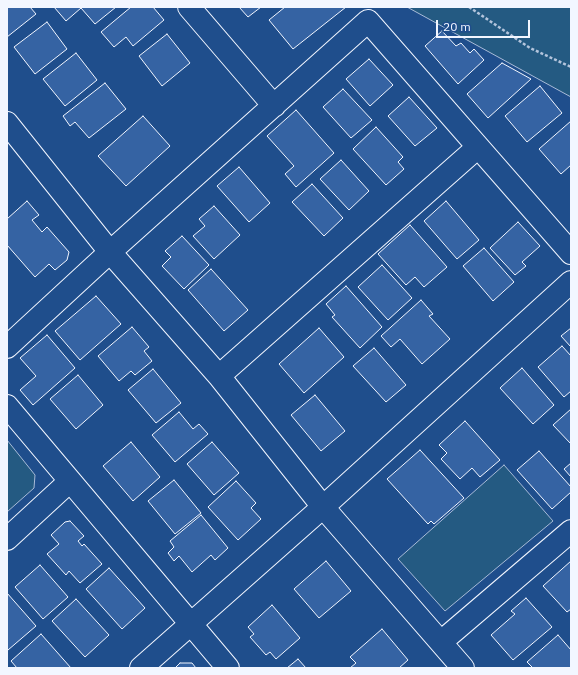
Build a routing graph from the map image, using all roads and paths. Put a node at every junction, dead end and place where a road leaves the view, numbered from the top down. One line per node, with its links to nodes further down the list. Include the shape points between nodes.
1 (189, 7): 4 (street)
2 (469, 7): 3 (path, via 530,48)
3 (571, 67)
4 (274, 106): 6 (street, via 368,22); 7 (street)
5 (7, 123): 7 (street)
6 (478, 147): 8 (street); 11 (street)
7 (110, 252): 10 (street); 11 (street)
8 (571, 253)
9 (571, 282): 14 (street)
10 (7, 347)
11 (219, 376): 14 (street)
12 (7, 406): 13 (street)
13 (70, 481): 16 (street); 17 (street)
14 (323, 506): 17 (street); 18 (street)
15 (571, 531): 18 (street)
16 (7, 539)
17 (191, 624): 19 (street); 20 (street)
18 (440, 642): 21 (street)
19 (141, 668)
20 (228, 668)
21 (463, 668)

